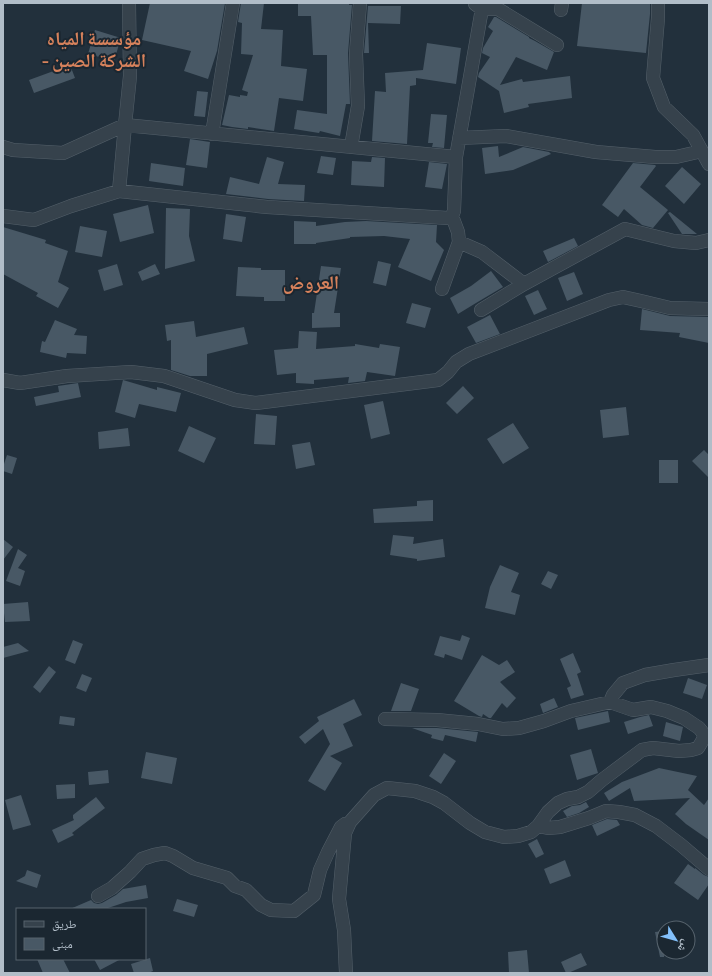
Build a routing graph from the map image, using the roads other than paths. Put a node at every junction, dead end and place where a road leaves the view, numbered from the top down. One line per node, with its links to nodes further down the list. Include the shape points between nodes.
1 (129, 3): 7 (street, via 130,76)
2 (233, 3): 8 (street)
3 (360, 3): 11 (street, via 356,54 358,106)
4 (658, 3): 12 (street, via 653,78 664,107 693,135)
5 (480, 5): 6 (street, via 498,9); 9 (street)
6 (557, 45)
7 (125, 125): 8 (street); 10 (street, via 63,153 12,150); 15 (street)
8 (212, 134): 11 (street)
9 (459, 138): 12 (street, via 506,136 596,152 655,156 676,157); 13 (street)
10 (3, 147)
11 (351, 148): 13 (street)
12 (702, 151): 14 (street)
13 (456, 157): 17 (street)
14 (709, 164)
15 (119, 191): 16 (street, via 34,220); 17 (street, via 266,207 448,218)
16 (3, 216)
17 (452, 216): 19 (street)
18 (709, 240): 20 (street, via 696,243 674,241 625,229)
19 (459, 242): 20 (street, via 482,252); 21 (street)
20 (524, 284): 23 (street)
21 (442, 289)
22 (709, 309): 24 (street, via 670,308 623,297 609,300 469,354 456,362 438,380 256,403 235,400 164,376 131,372 67,376 20,383)
23 (481, 310)
24 (3, 380)
25 (709, 665): 26 (street, via 645,675 623,683)
26 (610, 702): 27 (street, via 571,711 519,728 503,729 437,720); 29 (street, via 633,710 650,707 667,711 699,728 704,738 698,748 691,750 642,750 588,792 558,803)
27 (385, 719)
28 (350, 822): 29 (street, via 374,795 387,788 415,791 433,797 470,824 485,832 504,837 531,832); 31 (street, via 346,822 342,827 328,852 320,870 314,895 294,911 271,910 227,878 193,868 165,853 142,859 112,888); 32 (street, via 345,833 339,899 344,930)
29 (538, 826): 30 (street, via 560,828 606,811 635,815 656,826)
30 (709, 869)
31 (98, 896)
32 (346, 973)

